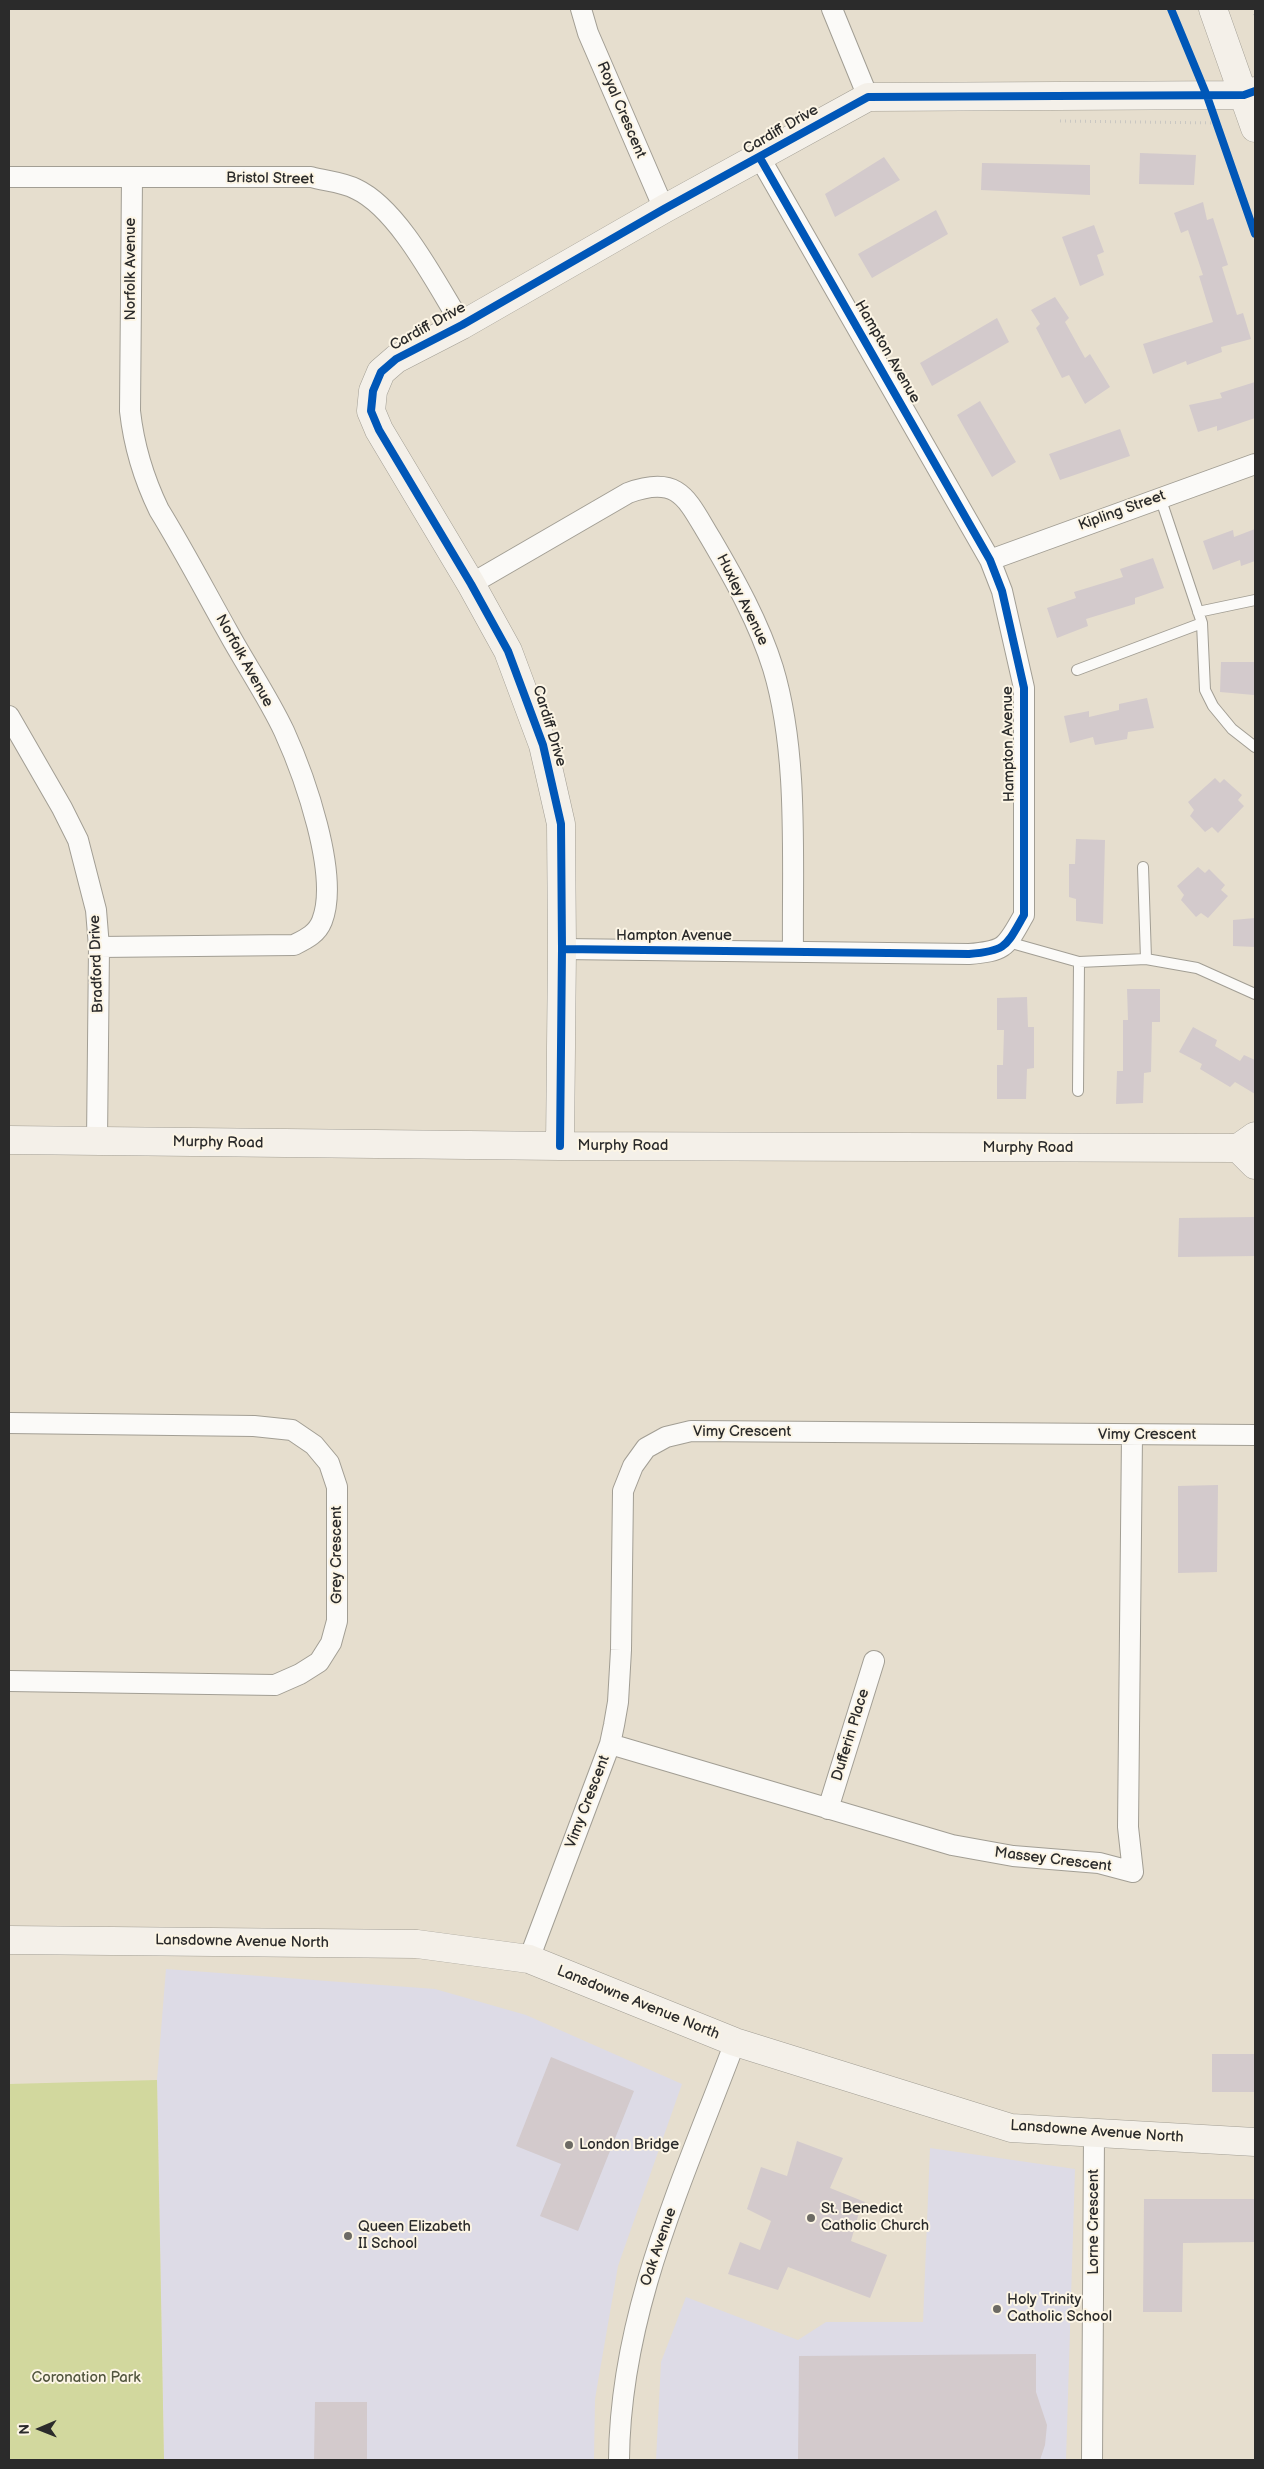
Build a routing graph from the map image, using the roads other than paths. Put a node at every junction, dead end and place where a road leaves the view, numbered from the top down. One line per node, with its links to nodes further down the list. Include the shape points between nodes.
1 (581, 9): 10 (street, Royal Crescent, via 588,33)
2 (832, 9): 5 (street)
3 (1213, 9): 4 (street)
4 (1249, 93): 5 (street, Cardiff Drive); 6 (street)
5 (868, 97): 7 (street, Cardiff Drive)
6 (1255, 128)
7 (760, 158): 10 (street, Cardiff Drive); 14 (street, Hampton Avenue)
8 (9, 177): 9 (street, Bristol Street)
9 (132, 178): 11 (street, Bristol Street, via 311,178 356,188 383,209 406,234); 24 (street, Norfolk Avenue, via 130,411 134,445 159,510 284,730 315,822 327,877 328,900 321,922 311,936 294,945)
10 (664, 209): 11 (street, Cardiff Drive)
11 (462, 325): 15 (street, Cardiff Drive, via 396,359 381,372 373,390 371,411 379,430)
12 (1255, 464): 13 (street, Kipling Street)
13 (1160, 497): 14 (street, Kipling Street); 17 (lane)
14 (990, 560): 23 (street, Hampton Avenue, via 1002,591 1024,688 1024,915)
15 (471, 584): 25 (street, Cardiff Drive, via 508,651 543,745 561,824); 26 (street, Huxley Avenue, via 628,493 663,486 678,492 690,505 729,569 762,636 782,702 790,772)
16 (1255, 600): 17 (lane)
17 (1198, 612): 18 (lane)
18 (1202, 624): 19 (lane); 21 (lane, via 1205,690 1232,730)
19 (1077, 670)
20 (9, 716): 24 (street, Bradford Drive, via 78,840 96,910)
21 (1255, 747)
22 (1143, 867): 27 (lane)
23 (1008, 942): 26 (street, Hampton Avenue, via 994,952 970,954); 28 (lane)
24 (99, 947): 32 (street, Bradford Drive)
25 (562, 949): 26 (street, Hampton Avenue); 33 (street, Cardiff Drive)
26 (793, 951)
27 (1146, 959): 28 (lane); 29 (lane, via 1197,968)
28 (1078, 962): 30 (lane)
29 (1255, 994)
30 (1078, 1091)
31 (9, 1140): 32 (street, Murphy Road)
32 (97, 1141): 33 (street, Murphy Road)
33 (560, 1146): 34 (street, Murphy Road)
34 (1250, 1150)
35 (9, 1423): 39 (street, Grey Crescent, via 254,1426 292,1430 314,1445 329,1463 337,1487 337,1620 331,1643 319,1662 300,1674 275,1685)
36 (1132, 1435): 37 (street, Vimy Crescent); 40 (street, Vimy Crescent, via 691,1431 666,1437 646,1448 633,1466 623,1491 620,1676); 41 (street, Massey Crescent, via 1128,1827 1133,1872 1099,1863 1013,1856 952,1845)
37 (1255, 1435)
38 (874, 1661): 41 (street, Dufferin Place)
39 (9, 1681)
40 (610, 1744): 41 (street, Massey Crescent); 43 (street, Vimy Crescent)
41 (828, 1809)
42 (9, 1940): 43 (street, Lansdowne Avenue North, via 417,1944)
43 (529, 1960): 44 (street, Lansdowne Avenue North)
44 (736, 2042): 45 (street, Lansdowne Avenue North, via 1011,2128); 47 (street, Oak Avenue, via 655,2254 631,2340 620,2417)
45 (1094, 2134): 46 (street, Lansdowne Avenue North); 48 (street, Lorne Crescent)
46 (1255, 2142)
47 (619, 2460)
48 (1092, 2460)

